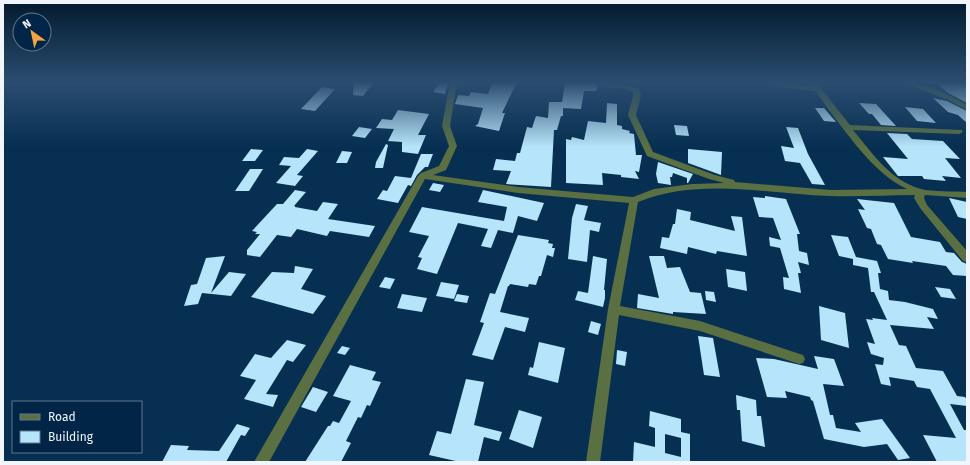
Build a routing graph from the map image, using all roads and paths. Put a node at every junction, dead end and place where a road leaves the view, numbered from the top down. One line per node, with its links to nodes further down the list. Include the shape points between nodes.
1 (450, 104): 6 (street, via 446,126 453,146 451,154 443,168)
2 (635, 104): 7 (street, via 632,114 650,154)
3 (829, 104): 4 (street)
4 (847, 127): 5 (street); 8 (street, via 877,165 900,183)
5 (959, 132)
6 (422, 176): 10 (street, via 518,190); 14 (street)
7 (740, 185): 8 (street, via 831,193); 10 (street, via 654,192)
8 (921, 192): 9 (street); 11 (street, via 920,198 924,206)
9 (967, 195)
10 (634, 200): 12 (street)
11 (967, 258)
12 (614, 309): 13 (street, via 700,326); 15 (street)
13 (799, 359)
14 (261, 462)
15 (593, 462)

